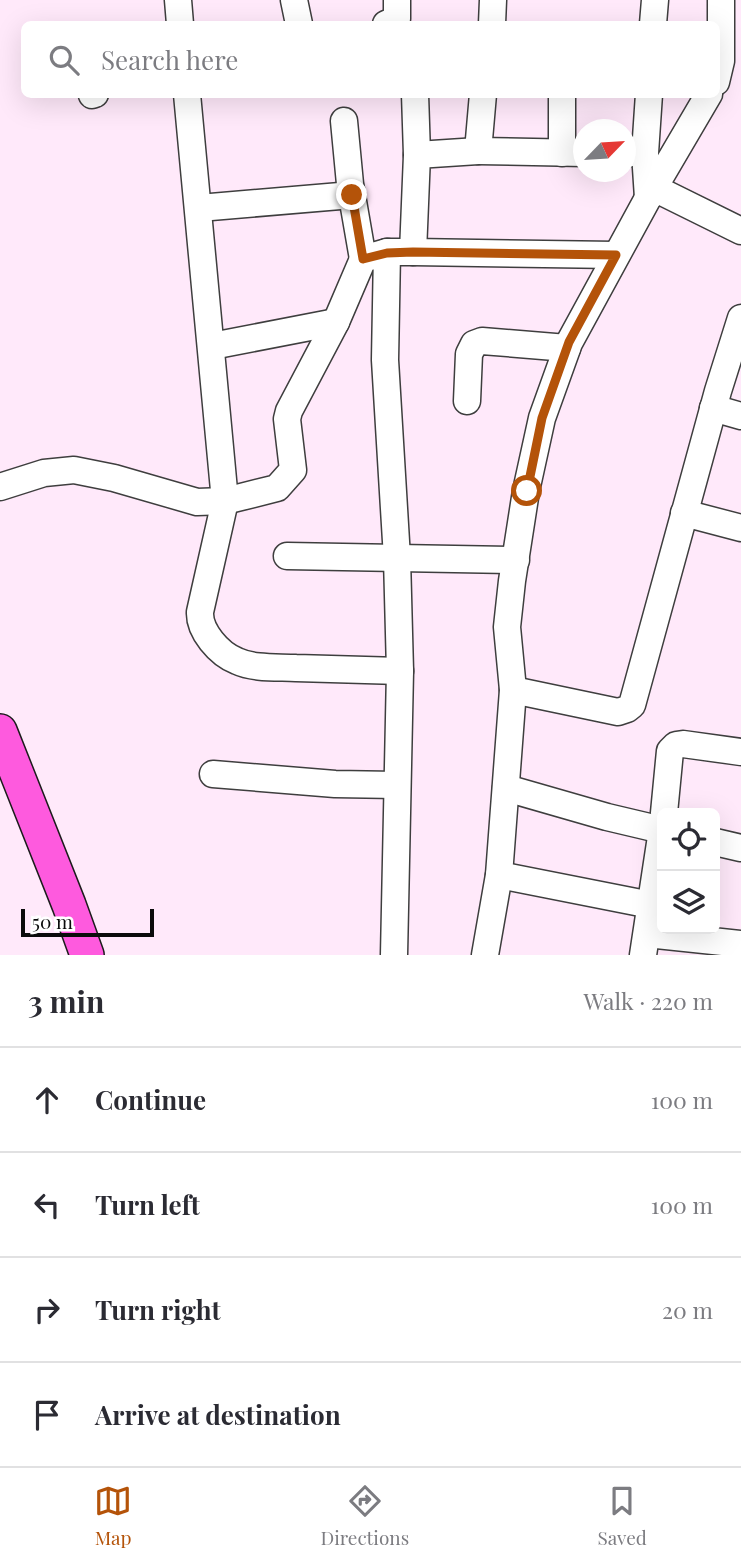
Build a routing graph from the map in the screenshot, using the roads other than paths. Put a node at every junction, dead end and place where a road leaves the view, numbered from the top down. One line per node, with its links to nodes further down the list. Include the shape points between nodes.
1 (178, 0): 7 (street)
2 (294, 0): 8 (street)
3 (397, 0): 9 (street, via 397,19)
4 (493, 0): 10 (street)
5 (655, 0): 11 (street)
6 (727, 9): 12 (street)
7 (180, 21)
8 (298, 21)
9 (393, 21)
10 (492, 21)
11 (653, 21)
12 (720, 65)
13 (187, 98): 27 (street)
14 (415, 98): 23 (street)
15 (483, 98): 21 (street)
16 (563, 98): 22 (street)
17 (648, 98): 20 (street)
18 (707, 98): 25 (street)
19 (344, 121): 26 (street)
20 (636, 149)
21 (478, 151): 22 (street); 23 (street)
22 (573, 153)
23 (417, 155): 29 (street)
24 (636, 156): 25 (street)
25 (651, 193): 28 (street); 30 (street)
26 (352, 195): 27 (street); 29 (street)
27 (199, 208): 33 (street)
28 (741, 231)
29 (388, 254): 30 (street); 32 (street); 43 (street, via 385,360)
30 (616, 255): 34 (street)
31 (740, 321): 36 (street)
32 (336, 322): 33 (street); 39 (street, via 289,411 293,470 277,488)
33 (212, 346): 39 (street)
34 (567, 348): 35 (street, via 474,344 469,354); 44 (street, via 542,418)
35 (467, 401)
36 (713, 408): 37 (street); 40 (street)
37 (741, 416)
38 (0, 487): 39 (street, via 44,472 74,470 197,502)
39 (225, 501): 45 (street, via 200,612 209,639 235,661 246,664)
40 (684, 513): 41 (street); 46 (street, via 632,705 618,712)
41 (741, 528)
42 (287, 556): 43 (street)
43 (397, 558): 44 (street); 45 (street)
44 (516, 560): 46 (street, via 507,627)
45 (400, 671): 50 (street)
46 (513, 690): 51 (street)
47 (0, 732): 61 (main road)
48 (741, 752): 52 (street, via 676,745 670,751)
49 (213, 774): 50 (street)
50 (397, 785): 62 (street)
51 (506, 788): 53 (street); 57 (street)
52 (664, 808)
53 (657, 829)
54 (720, 843): 55 (street)
55 (741, 848)
56 (657, 864): 58 (street)
57 (499, 875): 58 (street); 63 (street)
58 (651, 905): 59 (street)
59 (645, 944): 60 (street)
60 (741, 944)
61 (88, 955)
62 (394, 955)
63 (485, 955)

